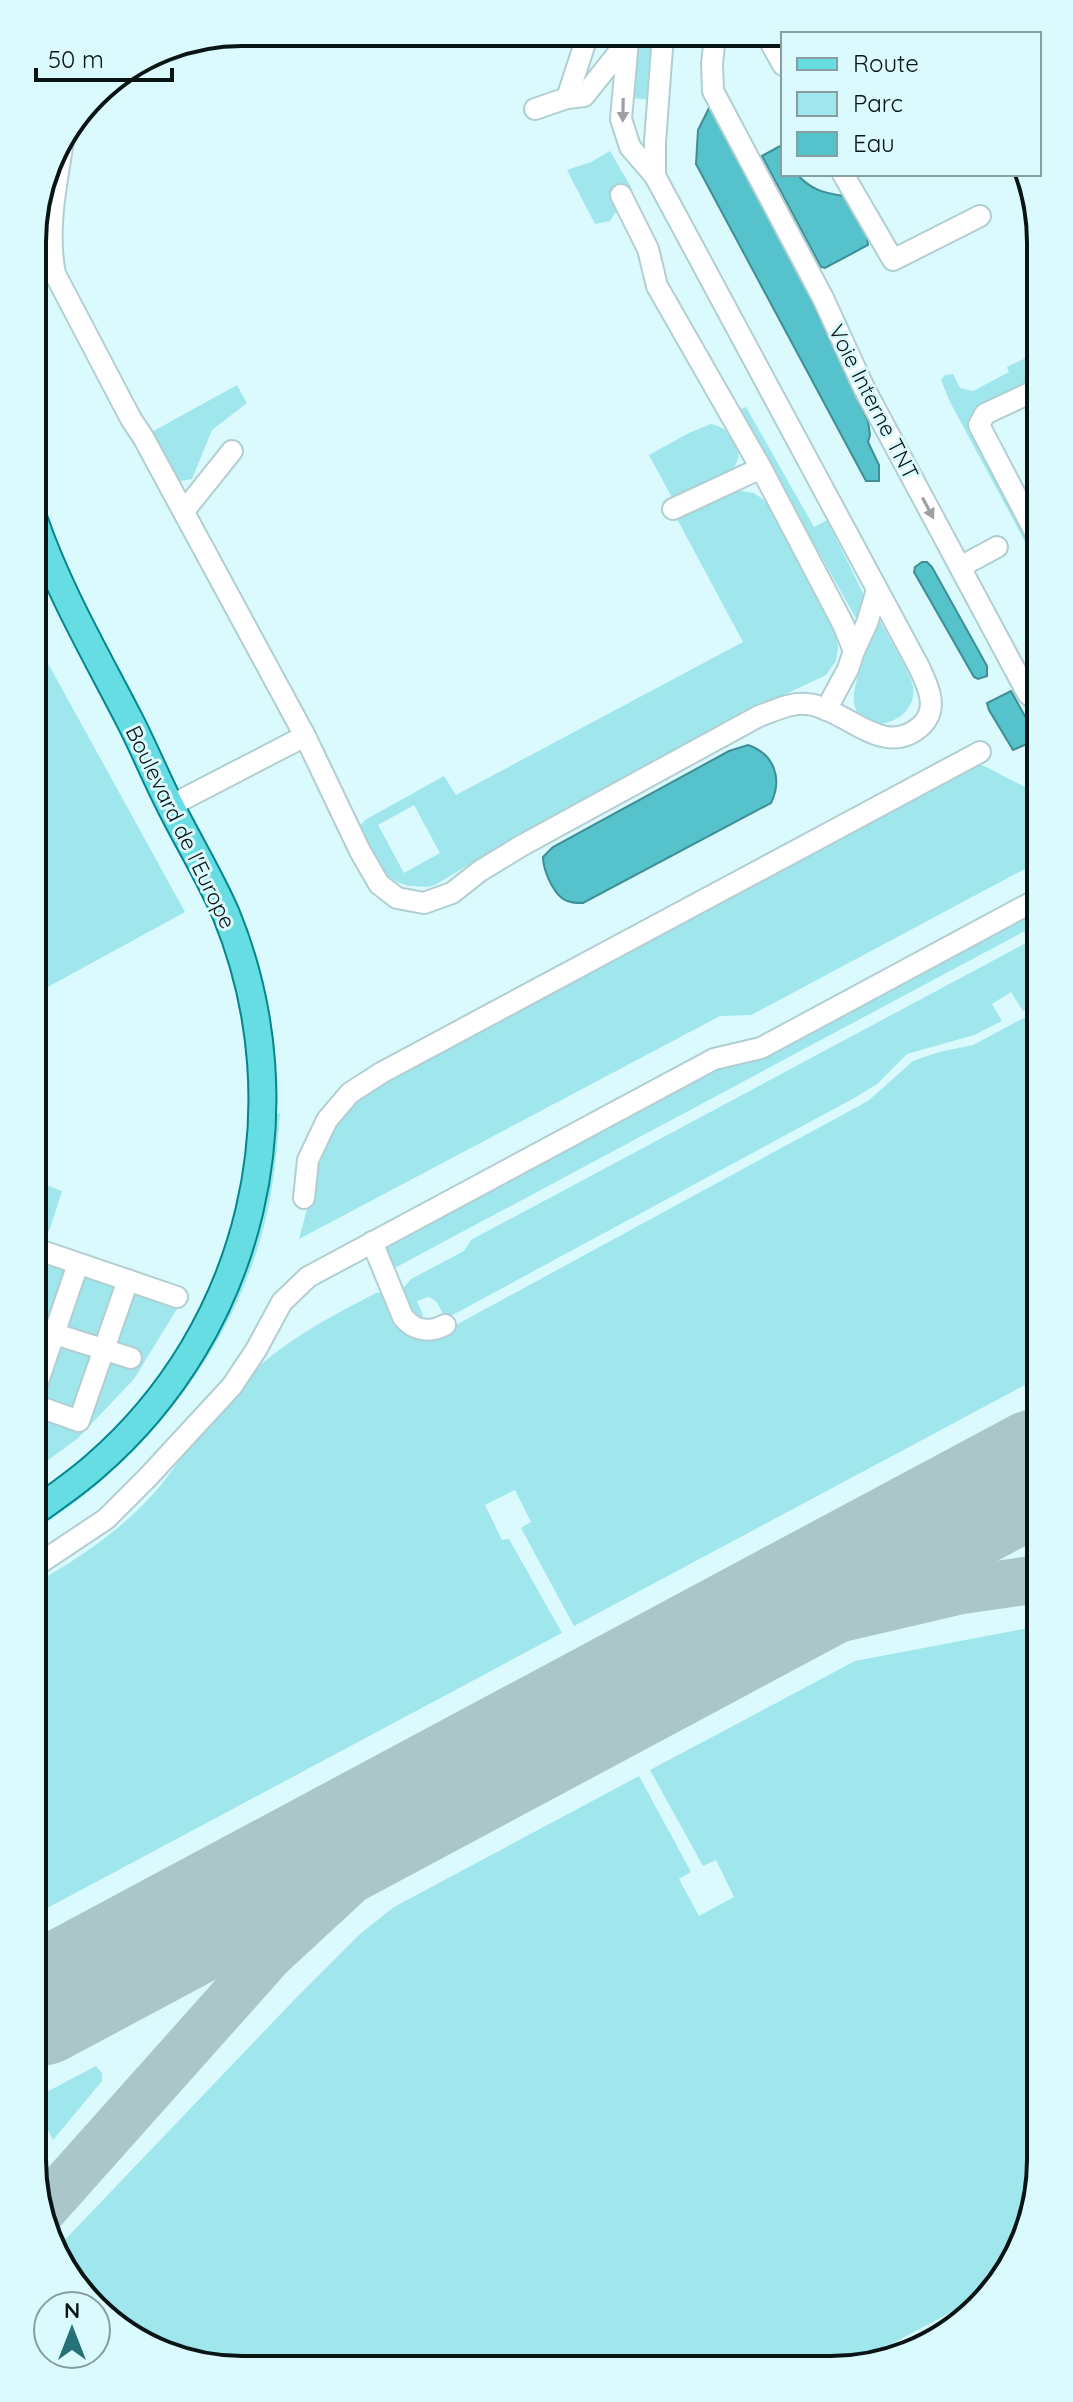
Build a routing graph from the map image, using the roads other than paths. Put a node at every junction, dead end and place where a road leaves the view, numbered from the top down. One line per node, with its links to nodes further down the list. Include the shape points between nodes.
1 (584, 46): 7 (lane)
2 (623, 46): 7 (lane, via 584,96)
3 (629, 46): 11 (lane, one-way to 11, via 621,119 630,147)
4 (662, 46): 11 (lane)
5 (714, 46): 8 (lane, Voie Interne TNT, via 711,81)
6 (725, 46): 8 (lane)
7 (567, 98): 9 (lane)
8 (719, 100): 23 (lane, Voie Interne TNT, one-way to 23)
9 (535, 109)
10 (60, 171): 19 (lane, via 51,255 55,274)
11 (655, 176): 24 (lane)
12 (844, 176): 14 (lane, via 893,260)
13 (621, 195): 17 (lane, via 648,249 657,286)
14 (980, 216)
15 (1027, 394): 20 (lane, via 985,414 979,425)
16 (232, 451): 19 (lane)
17 (761, 468): 18 (lane); 25 (lane)
18 (673, 509)
19 (184, 511): 28 (lane)
20 (1027, 517)
21 (997, 547): 23 (lane)
22 (46, 555): 30 (main road, Boulevard de l'Europe)
23 (960, 567): 26 (lane, Voie Interne TNT)
24 (877, 590): 25 (lane); 27 (lane, via 927,684 932,710 917,730 886,738)
25 (854, 651): 27 (lane)
26 (1027, 692)
27 (826, 710): 28 (lane, via 794,704 759,716 521,846 452,893 424,903 397,898 379,884)
28 (305, 736): 30 (lane)
29 (980, 752): 32 (lane, via 350,1093 327,1120 308,1160)
30 (170, 806): 44 (main road, Boulevard de l'Europe, via 208,872 253,1000 264,1104 253,1198 227,1283 178,1372 144,1417 96,1465)
31 (1027, 905): 33 (lane, via 761,1048 714,1059)
32 (304, 1198)
33 (372, 1242): 38 (lane, via 409,1325 433,1330); 45 (lane, via 308,1277 282,1302 232,1386 106,1519)
34 (46, 1253): 35 (lane)
35 (78, 1264): 36 (lane); 39 (lane)
36 (128, 1280): 37 (lane); 41 (lane)
37 (177, 1297)
38 (445, 1325)
39 (46, 1329)
40 (46, 1331): 41 (lane)
41 (104, 1350): 42 (lane); 43 (lane, via 79,1421)
42 (131, 1358)
43 (46, 1409)
44 (46, 1503)
45 (46, 1559)

